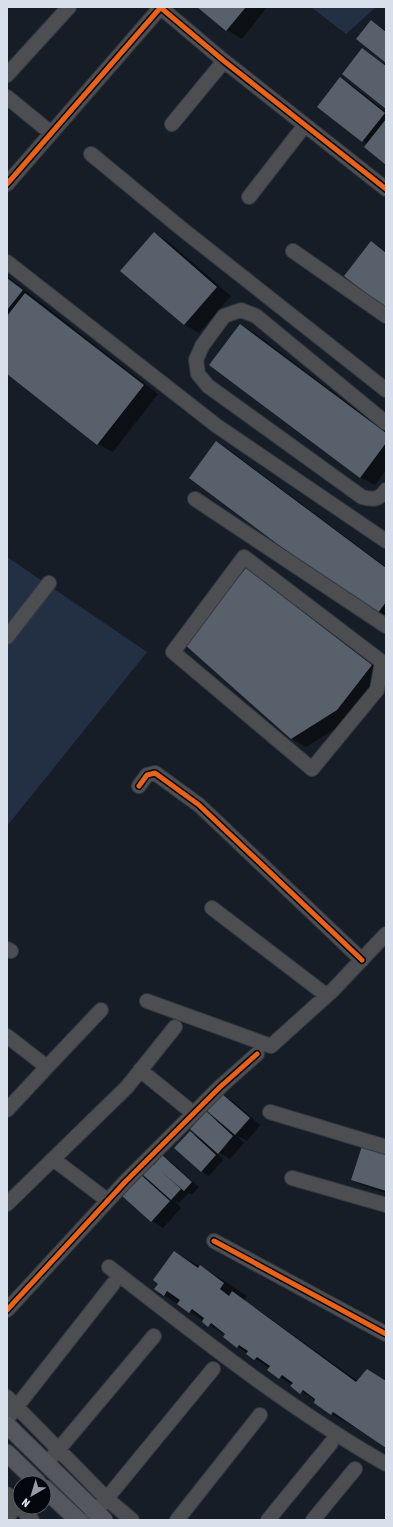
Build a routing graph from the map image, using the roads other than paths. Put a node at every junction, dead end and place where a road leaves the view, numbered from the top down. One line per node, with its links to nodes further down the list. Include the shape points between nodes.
1 (69, 7): 4 (street)
2 (161, 7): 3 (street); 8 (street)
3 (224, 61): 6 (street); 7 (street)
4 (7, 75)
5 (7, 97): 8 (street)
6 (172, 124)
7 (305, 125): 11 (street); 12 (street)
8 (52, 133): 10 (street)
9 (91, 154): 16 (street)
10 (7, 184)
11 (386, 188)
12 (249, 197)
13 (293, 251): 15 (street)
14 (7, 262): 20 (street, via 217,426)
15 (386, 316)
16 (386, 390)
17 (386, 423): 18 (street, via 256,316 241,310 224,316 202,346 196,360 198,374 208,386 362,497 373,500 382,496)
18 (386, 490)
19 (195, 499): 22 (street)
20 (386, 541)
21 (49, 582): 23 (street)
22 (386, 626)
23 (7, 637)
24 (382, 693): 24 (street, via 312,769 173,652 244,557 382,662)
25 (139, 786): 28 (street, via 147,775 155,773 199,805)
26 (212, 908): 29 (street)
27 (386, 934): 28 (street)
28 (362, 960): 29 (street)
29 (326, 995): 30 (street, via 271,1046)
30 (147, 1001)
31 (101, 1010): 35 (street)
32 (175, 1028): 36 (street)
33 (7, 1036): 35 (street)
34 (257, 1054): 39 (street)
35 (47, 1067): 37 (street)
36 (140, 1070): 39 (street); 41 (street, via 127,1087)
37 (7, 1110)
38 (270, 1112): 40 (street)
39 (193, 1113): 43 (street)
40 (386, 1147)
41 (53, 1159): 43 (street); 44 (street)
42 (292, 1178): 45 (street)
43 (107, 1200): 49 (street)
44 (7, 1204)
45 (386, 1204)
46 (214, 1241): 50 (street)
47 (109, 1267): 61 (street, via 250,1373 350,1444)
48 (113, 1284): 53 (street)
49 (7, 1310)
50 (386, 1334)
51 (154, 1336): 58 (street)
52 (213, 1368): 65 (street)
53 (12, 1402): 55 (street); 58 (street)
54 (260, 1415): 68 (street)
55 (7, 1419)
56 (7, 1425): 60 (main road)
57 (330, 1443): 69 (street)
58 (59, 1449): 60 (street); 65 (street)
59 (7, 1453): 63 (main road)
60 (47, 1464): 65 (main road)
61 (386, 1464)
62 (356, 1469): 70 (street)
63 (30, 1475)
64 (52, 1496): 66 (main road)
65 (99, 1513): 67 (street)
66 (78, 1520)
67 (132, 1520)
68 (176, 1520)
69 (268, 1520)
70 (313, 1520)

